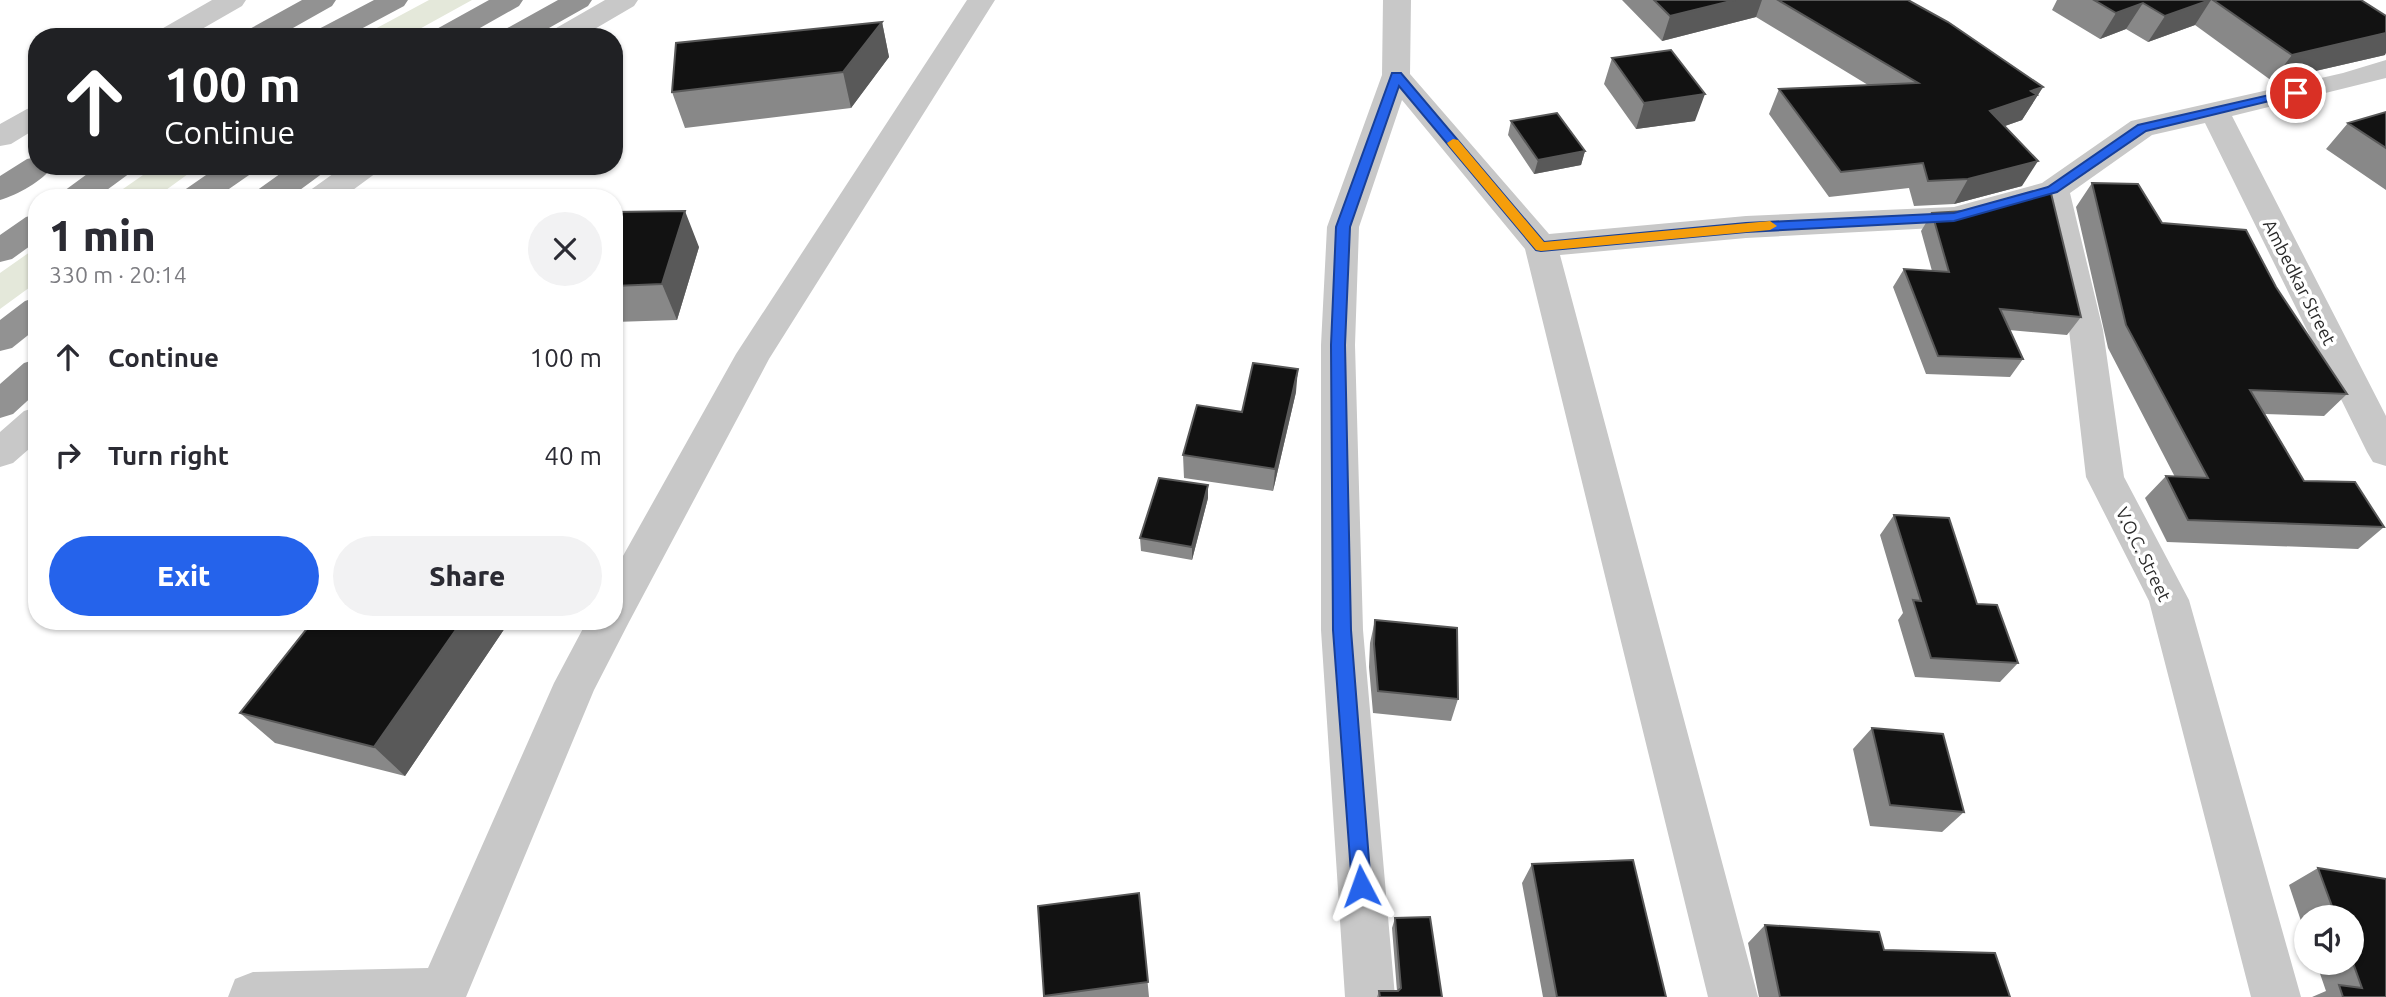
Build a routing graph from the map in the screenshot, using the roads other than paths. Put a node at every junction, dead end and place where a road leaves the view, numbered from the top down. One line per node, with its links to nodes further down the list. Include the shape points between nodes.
1 (232, 0): 9 (street)
2 (322, 0): 10 (highway)
3 (394, 0): 11 (highway)
4 (509, 0): 12 (highway)
5 (578, 0): 13 (highway)
6 (624, 0): 14 (street)
7 (981, 0): 41 (street, via 754,354)
8 (1397, 0): 16 (street)
9 (184, 28)
10 (272, 28)
11 (342, 28)
12 (459, 28)
13 (528, 28)
14 (576, 28)
15 (2386, 69): 17 (street)
16 (1396, 75): 32 (street); 45 (street, via 1343,227 1338,345 1342,630)
17 (2214, 111): 30 (street, via 2142,128); 39 (street, Ambedkar Street)
18 (28, 120): 19 (street)
19 (0, 137)
20 (28, 172): 29 (highway)
21 (107, 175): 25 (highway)
22 (228, 175): 26 (highway)
23 (299, 175): 27 (highway)
24 (352, 175): 28 (street)
25 (87, 189)
26 (207, 189)
27 (280, 189)
28 (333, 189)
29 (0, 190)
30 (2053, 190): 32 (street, via 1954,217 1746,227); 47 (street, V.O.C. Street, via 2086,330 2105,477 2169,600)
31 (28, 231): 33 (highway)
32 (1541, 246): 46 (street)
33 (0, 251)
34 (28, 316): 35 (highway)
35 (0, 339)
36 (28, 380): 37 (highway)
37 (0, 404)
38 (28, 429): 40 (street)
39 (2386, 452)
40 (0, 453)
41 (623, 594)
42 (604, 630): 43 (street, via 575,683)
43 (442, 995): 44 (street)
44 (253, 997)
45 (1370, 997)
46 (1733, 997)
47 (2276, 997)

